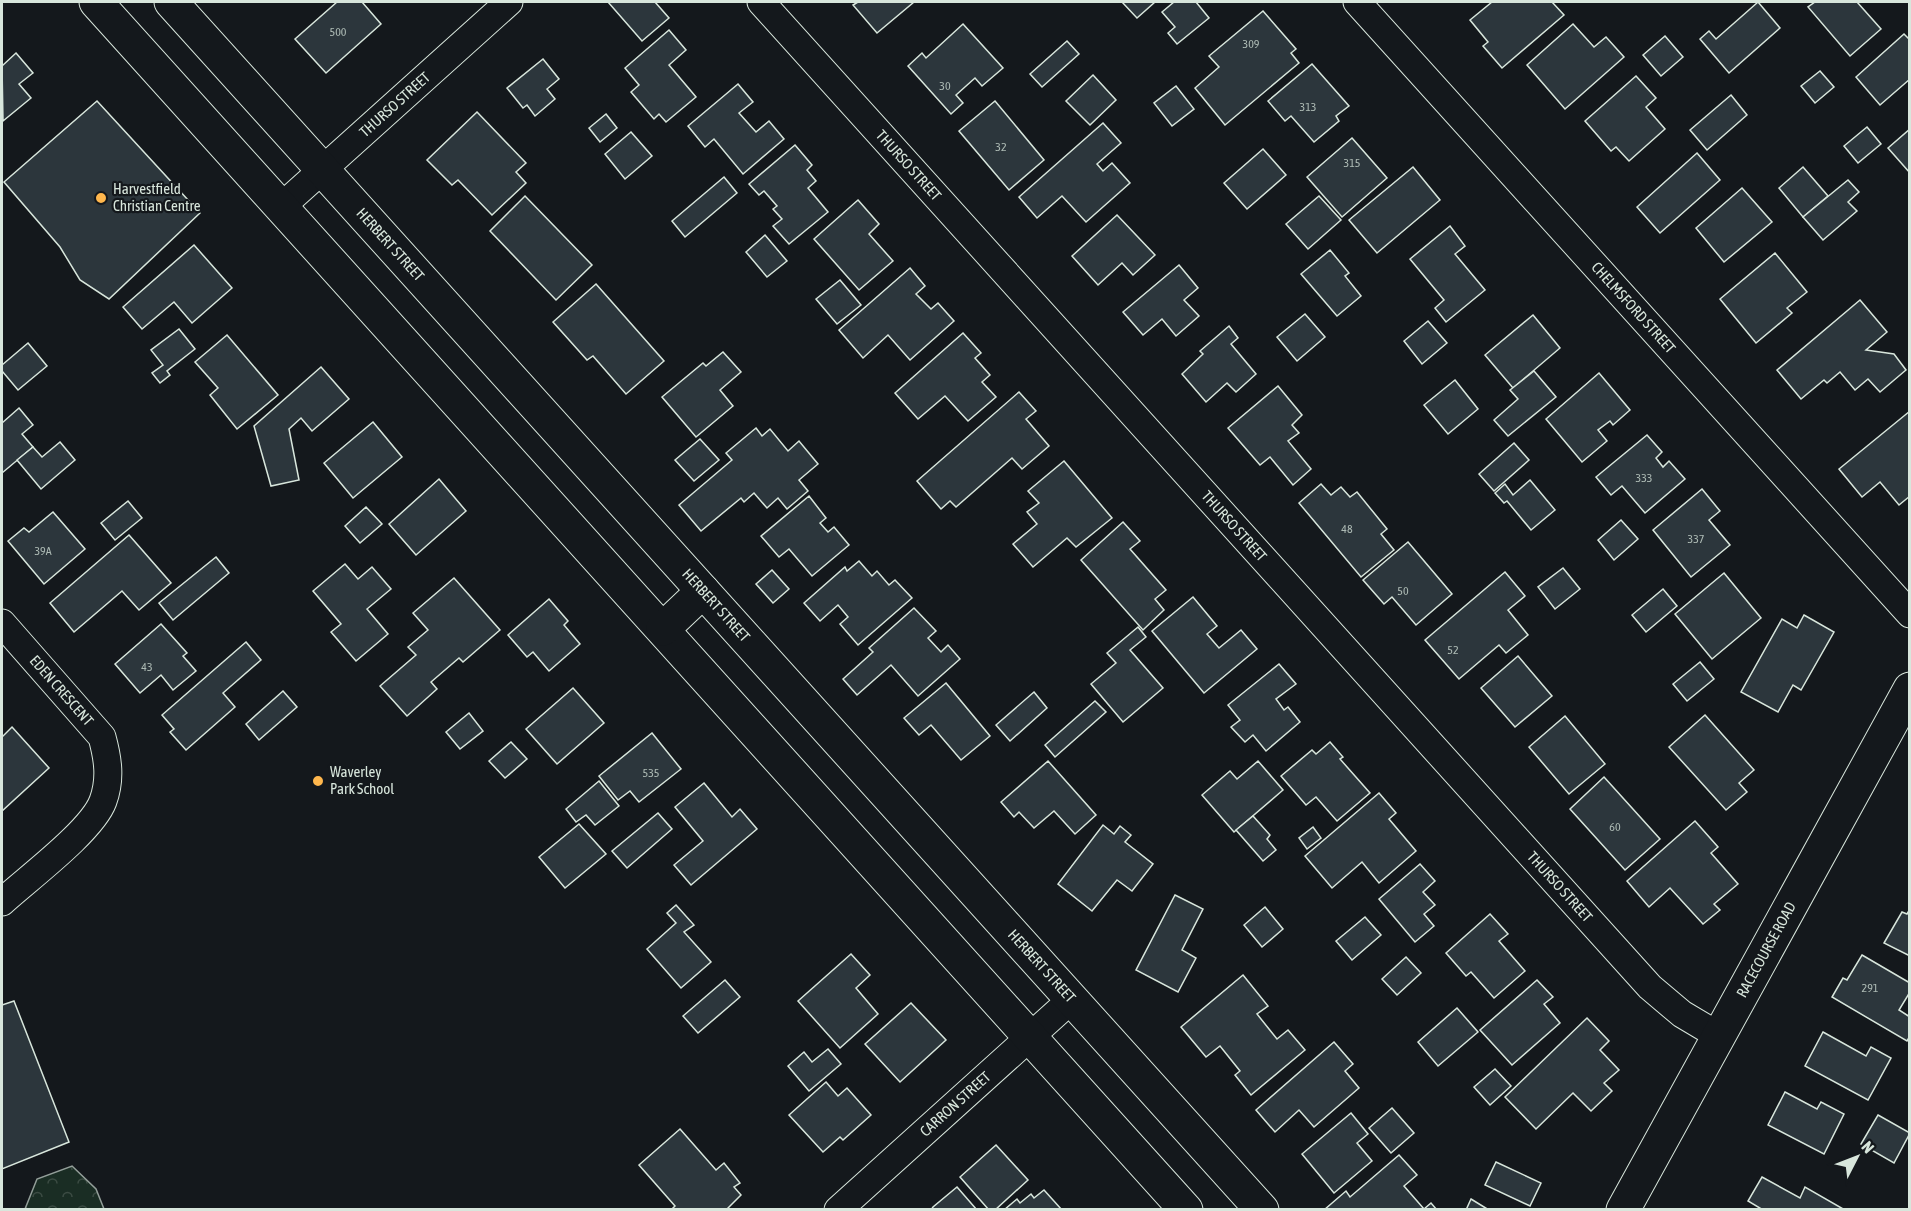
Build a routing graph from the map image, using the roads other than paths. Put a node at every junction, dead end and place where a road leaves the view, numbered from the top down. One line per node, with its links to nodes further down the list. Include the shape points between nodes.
1 (96, 2): 7 (street)
2 (171, 2): 6 (street, HERBERT STREET)
3 (509, 2): 6 (street, THURSO STREET)
4 (761, 2): 16 (street, THURSO STREET, via 1650,987 1682,1014)
5 (1357, 2): 9 (street, CHELMSFORD STREET)
6 (323, 170): 7 (street, THURSO STREET); 8 (street, HERBERT STREET)
7 (281, 207): 11 (street)
8 (703, 591): 11 (street); 14 (street, HERBERT STREET)
9 (1910, 614)
10 (2, 623): 13 (street, EDEN CRESCENT, via 102,737 108,779 102,802 91,820)
11 (663, 629): 15 (street)
12 (1910, 689): 16 (street, RACECOURSE ROAD)
13 (2, 902)
14 (1072, 999): 15 (street, CARRON STREET); 19 (street, HERBERT STREET)
15 (1030, 1036): 17 (street, CARRON STREET); 18 (street)
16 (1719, 1036): 20 (street, RACECOURSE ROAD)
17 (838, 1209)
18 (1186, 1209)
19 (1262, 1209)
20 (1623, 1209)

